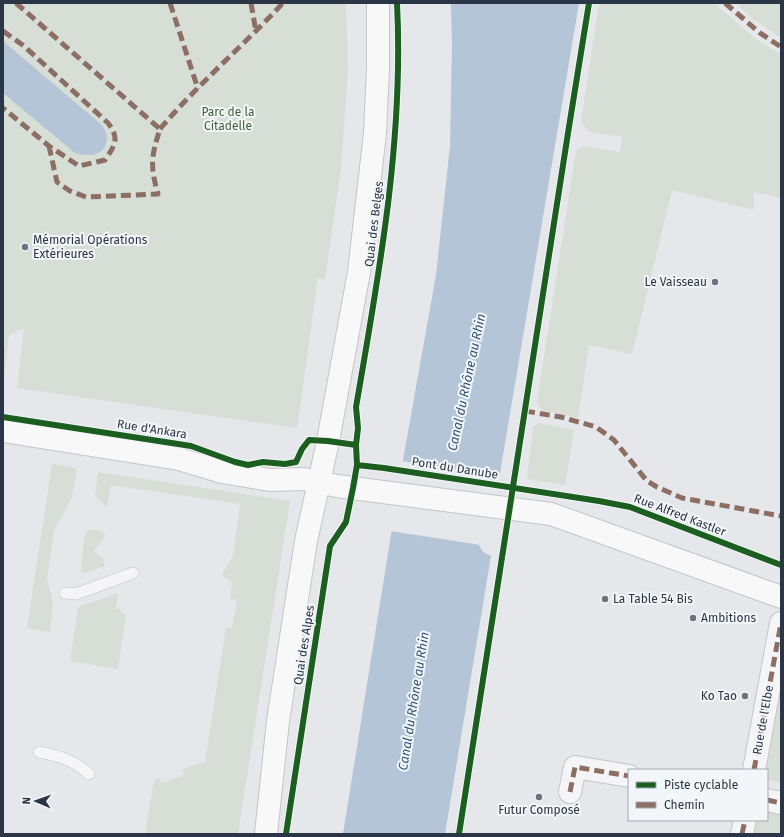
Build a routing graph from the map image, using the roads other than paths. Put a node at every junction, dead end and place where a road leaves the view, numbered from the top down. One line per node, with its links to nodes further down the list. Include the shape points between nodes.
1 (378, 3): 3 (main road, Quai des Belges, via 375,133 368,204 348,338)
2 (3, 431): 3 (main road, via 179,459 222,472 270,480 304,479)
3 (318, 482): 6 (main road, via 551,514); 16 (main road, Quai des Alpes, via 306,541 278,721)
4 (133, 573): 5 (lane, via 76,594)
5 (65, 593)
6 (781, 597)
7 (781, 623): 9 (street, Rue de l'Elbe)
8 (39, 752): 10 (lane, via 58,755 78,764)
9 (754, 769)
10 (90, 774)
11 (628, 776): 12 (street, via 575,767)
12 (570, 792)
13 (768, 800): 14 (street)
14 (781, 803)
15 (745, 821): 17 (street)
16 (266, 834)
17 (742, 834)

